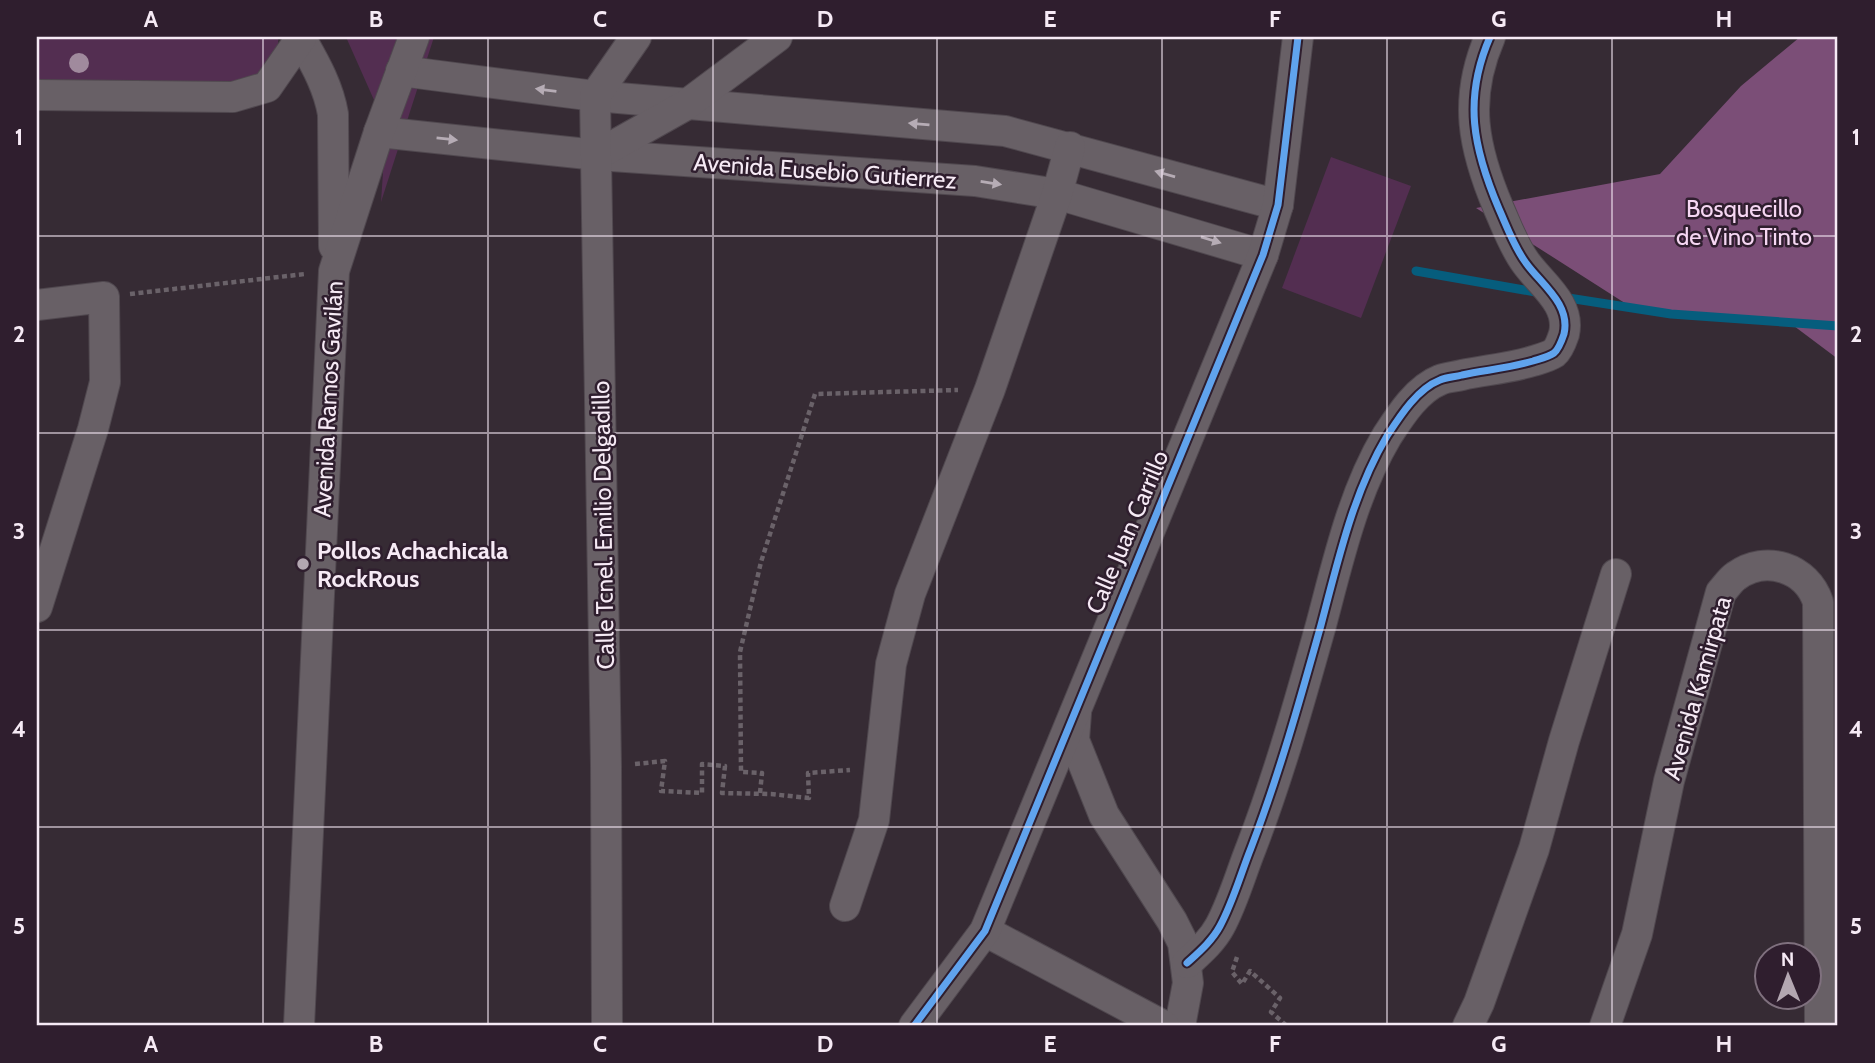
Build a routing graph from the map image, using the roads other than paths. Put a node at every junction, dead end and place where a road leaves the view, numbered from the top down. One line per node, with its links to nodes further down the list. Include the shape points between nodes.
1 (414, 37): 7 (street, Avenida Ramos Gavilán)
2 (636, 37): 9 (street)
3 (777, 37): 10 (street)
4 (1298, 37): 15 (street, Calle Juan Carrillo)
5 (1490, 37): 24 (street, via 1478,68 1472,106 1474,132 1511,237 1524,262 1554,296 1565,331 1556,352 1545,357 1440,380 1408,406 1379,450 1343,546 1264,815 1221,925)
6 (301, 38): 8 (street, via 267,87 233,97); 17 (street, via 330,95 333,114)
7 (401, 71): 9 (street, one-way to 7); 11 (street, Avenida Ramos Gavilán)
8 (37, 95)
9 (595, 96): 10 (street); 13 (street, Calle Tcnel. Emilio Delgadillo)
10 (686, 105): 12 (street, one-way to 10, via 1005,131); 13 (street)
11 (379, 131): 13 (street, Avenida Eusebio Gutierrez, one-way to 13); 17 (street, Avenida Ramos Gavilán)
12 (1070, 147): 14 (street); 15 (street, one-way to 12)
13 (597, 155): 14 (street, Avenida Eusebio Gutierrez, one-way to 14, via 975,181); 27 (street, Calle Tcnel. Emilio Delgadillo)
14 (1057, 194): 16 (street, Avenida Eusebio Gutierrez, one-way to 16); 22 (street, via 990,389 910,594 891,664 874,820)
15 (1278, 205): 16 (street, Calle Juan Carrillo)
16 (1263, 255): 21 (street, Calle Juan Carrillo)
17 (334, 271): 26 (street, Avenida Ramos Gavilán)
18 (37, 305): 20 (street, via 104,297 106,382)
19 (1616, 574): 30 (street, via 1534,849)
20 (37, 607)
21 (1078, 700): 23 (street, Calle Juan Carrillo); 24 (street, via 1074,740 1104,815 1178,931)
22 (845, 906)
23 (985, 931): 25 (street, Calle Juan Carrillo); 28 (street)
24 (1187, 963): 29 (street)
25 (924, 1023)
26 (299, 1026)
27 (607, 1026)
28 (1164, 1026)
29 (1180, 1026)
30 (1468, 1026)
31 (1605, 1026): 32 (street, Avenida Kamirpata, via 1637,934 1669,781 1721,593 1738,574 1766,566 1805,578 1818,602)
32 (1820, 1026)

